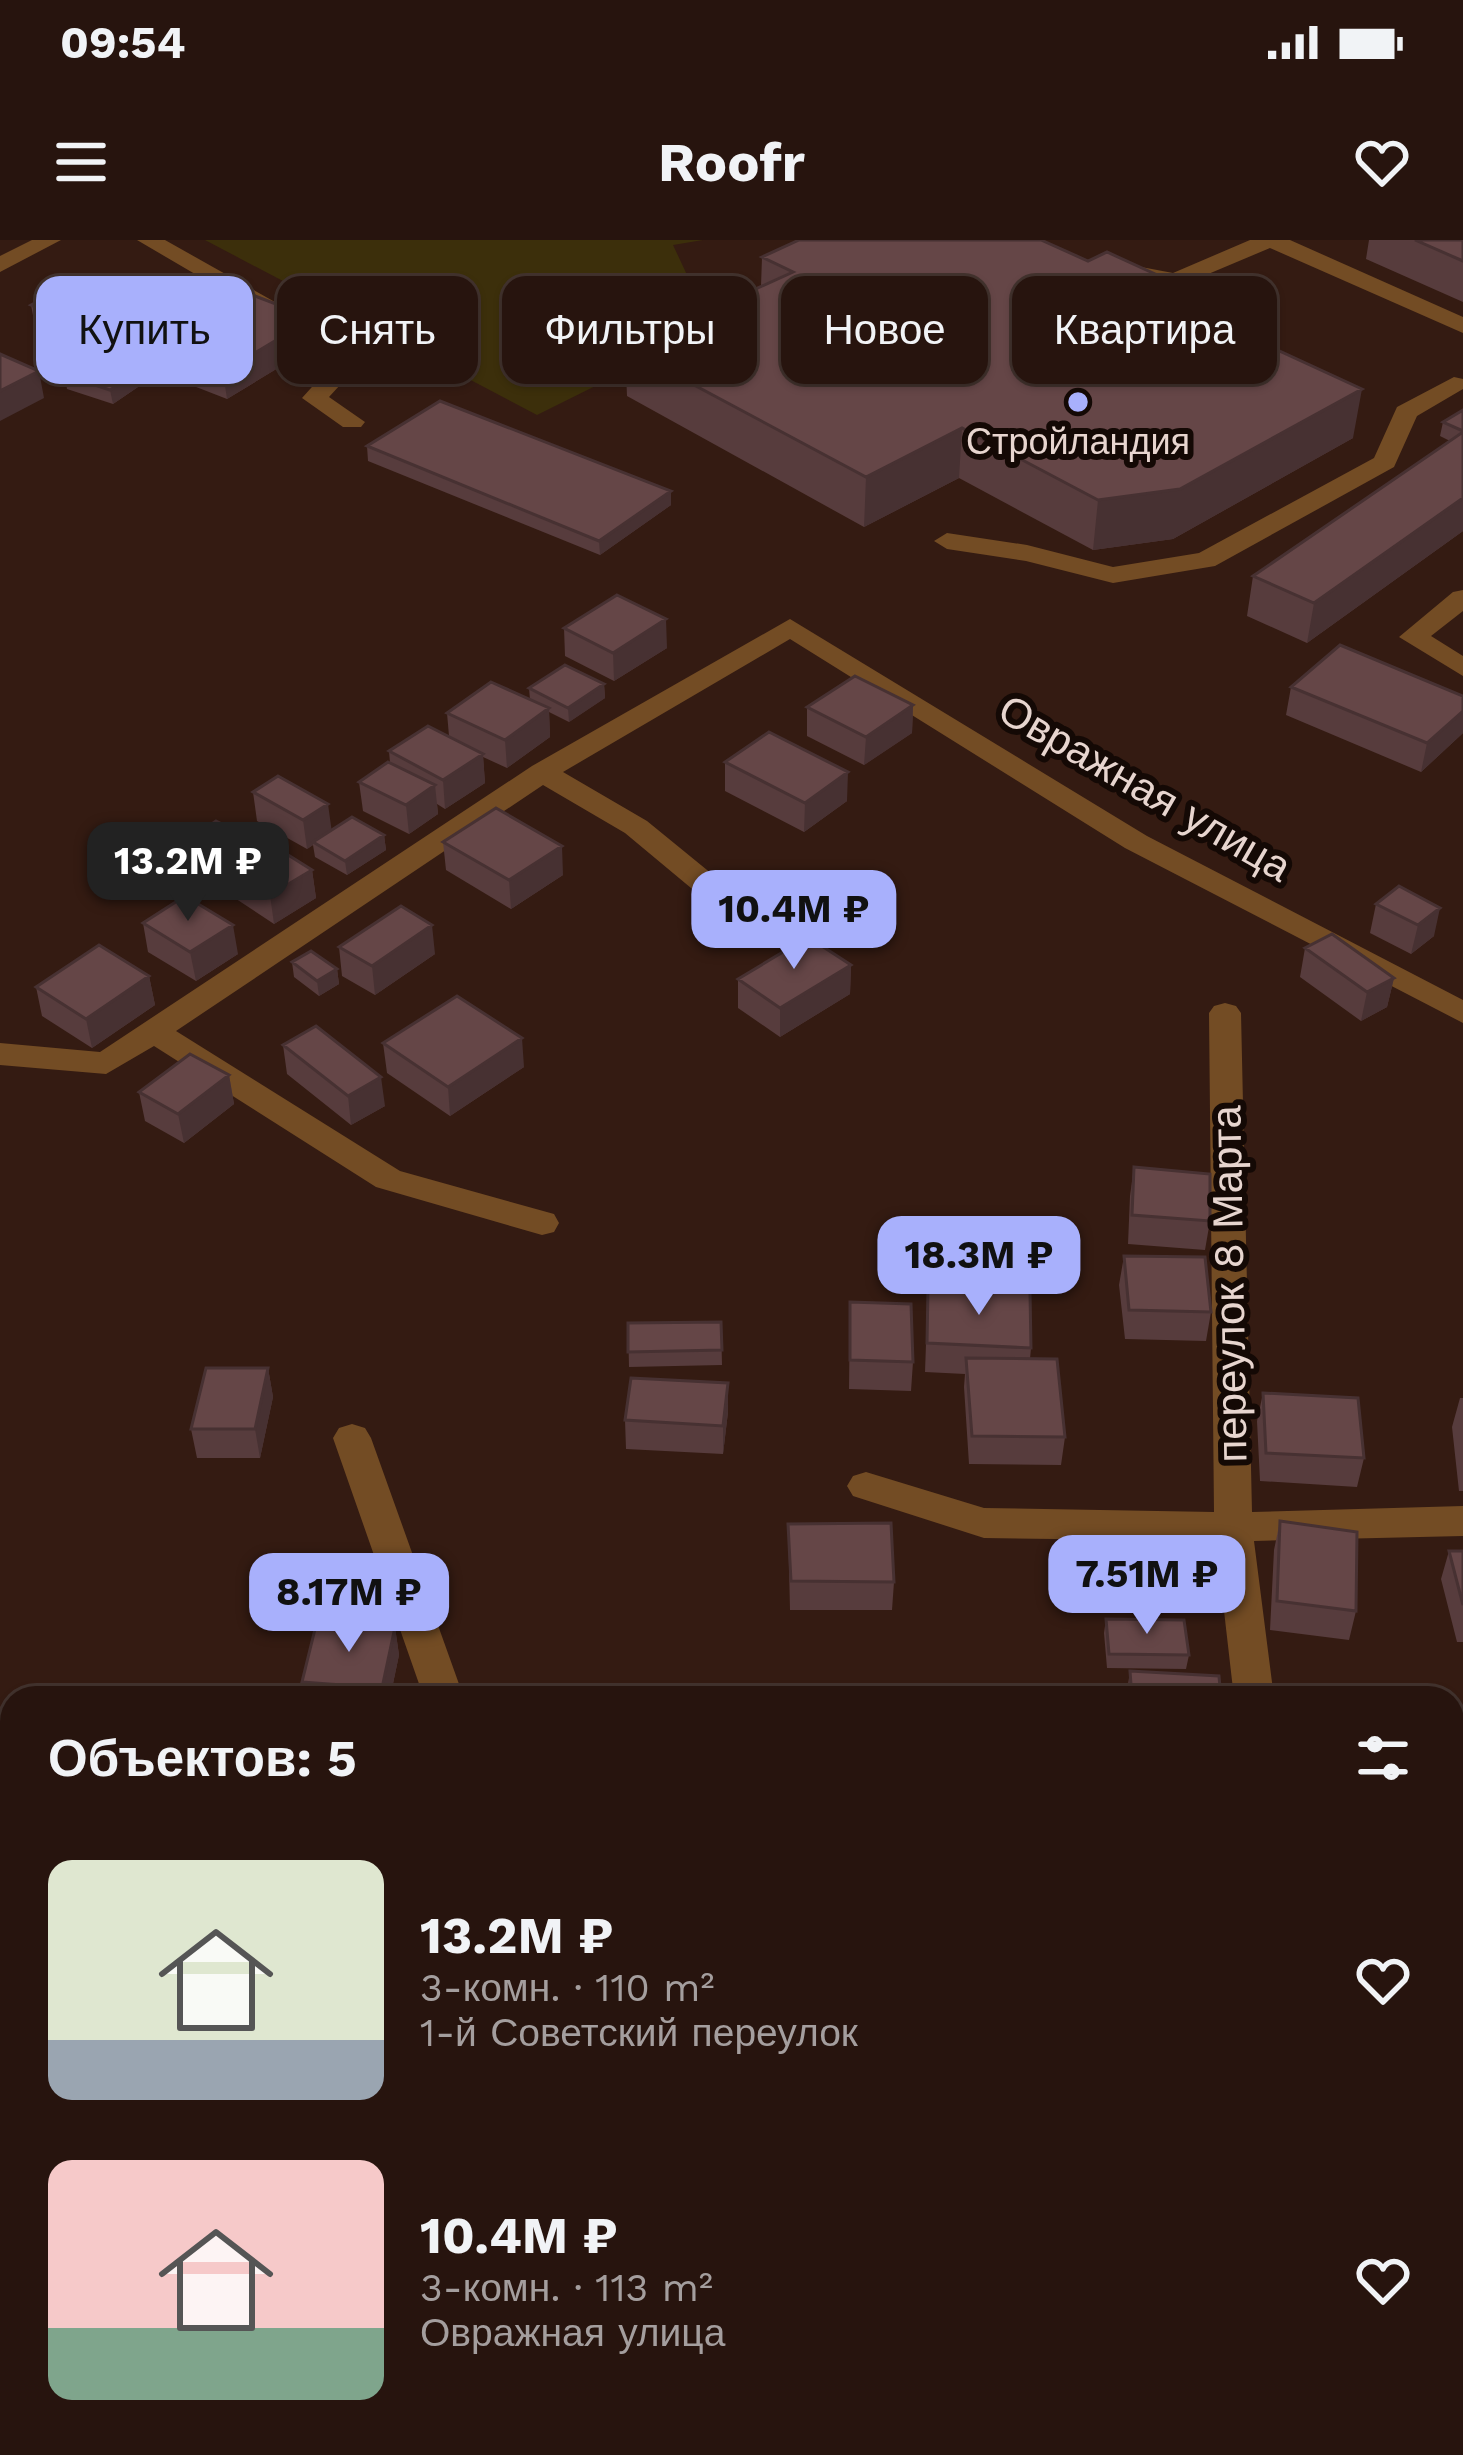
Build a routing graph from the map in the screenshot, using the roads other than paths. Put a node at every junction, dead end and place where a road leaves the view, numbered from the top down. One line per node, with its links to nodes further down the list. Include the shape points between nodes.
1 (50, 240): 5 (street)
2 (148, 240): 8 (street, via 353,356 314,398)
3 (1270, 240): 4 (street, via 1175,281); 6 (street)
4 (1092, 264)
5 (0, 266)
6 (1463, 326)
7 (1454, 384): 9 (street, via 1406,412 1384,461 1206,560 1113,575)
8 (352, 422)
9 (947, 541)
10 (1463, 598): 11 (street, via 1413,637)
11 (1463, 668)
12 (542, 772): 13 (street, via 636,827); 15 (street, Овражная улица, via 790,627 1136,842); 16 (street)
13 (756, 926)
14 (1225, 1013): 22 (street, переулок 8 Марта)
15 (1463, 1013)
16 (153, 1031): 17 (street, via 106,1063); 18 (street, via 388,1179)
17 (0, 1054)
18 (542, 1223)
19 (352, 1438): 23 (street)
20 (866, 1486): 22 (street, via 984,1523)
21 (1463, 1521): 22 (street)
22 (1233, 1527): 24 (street, переулок 8 Марта)
23 (440, 1686)
24 (1253, 1686)

